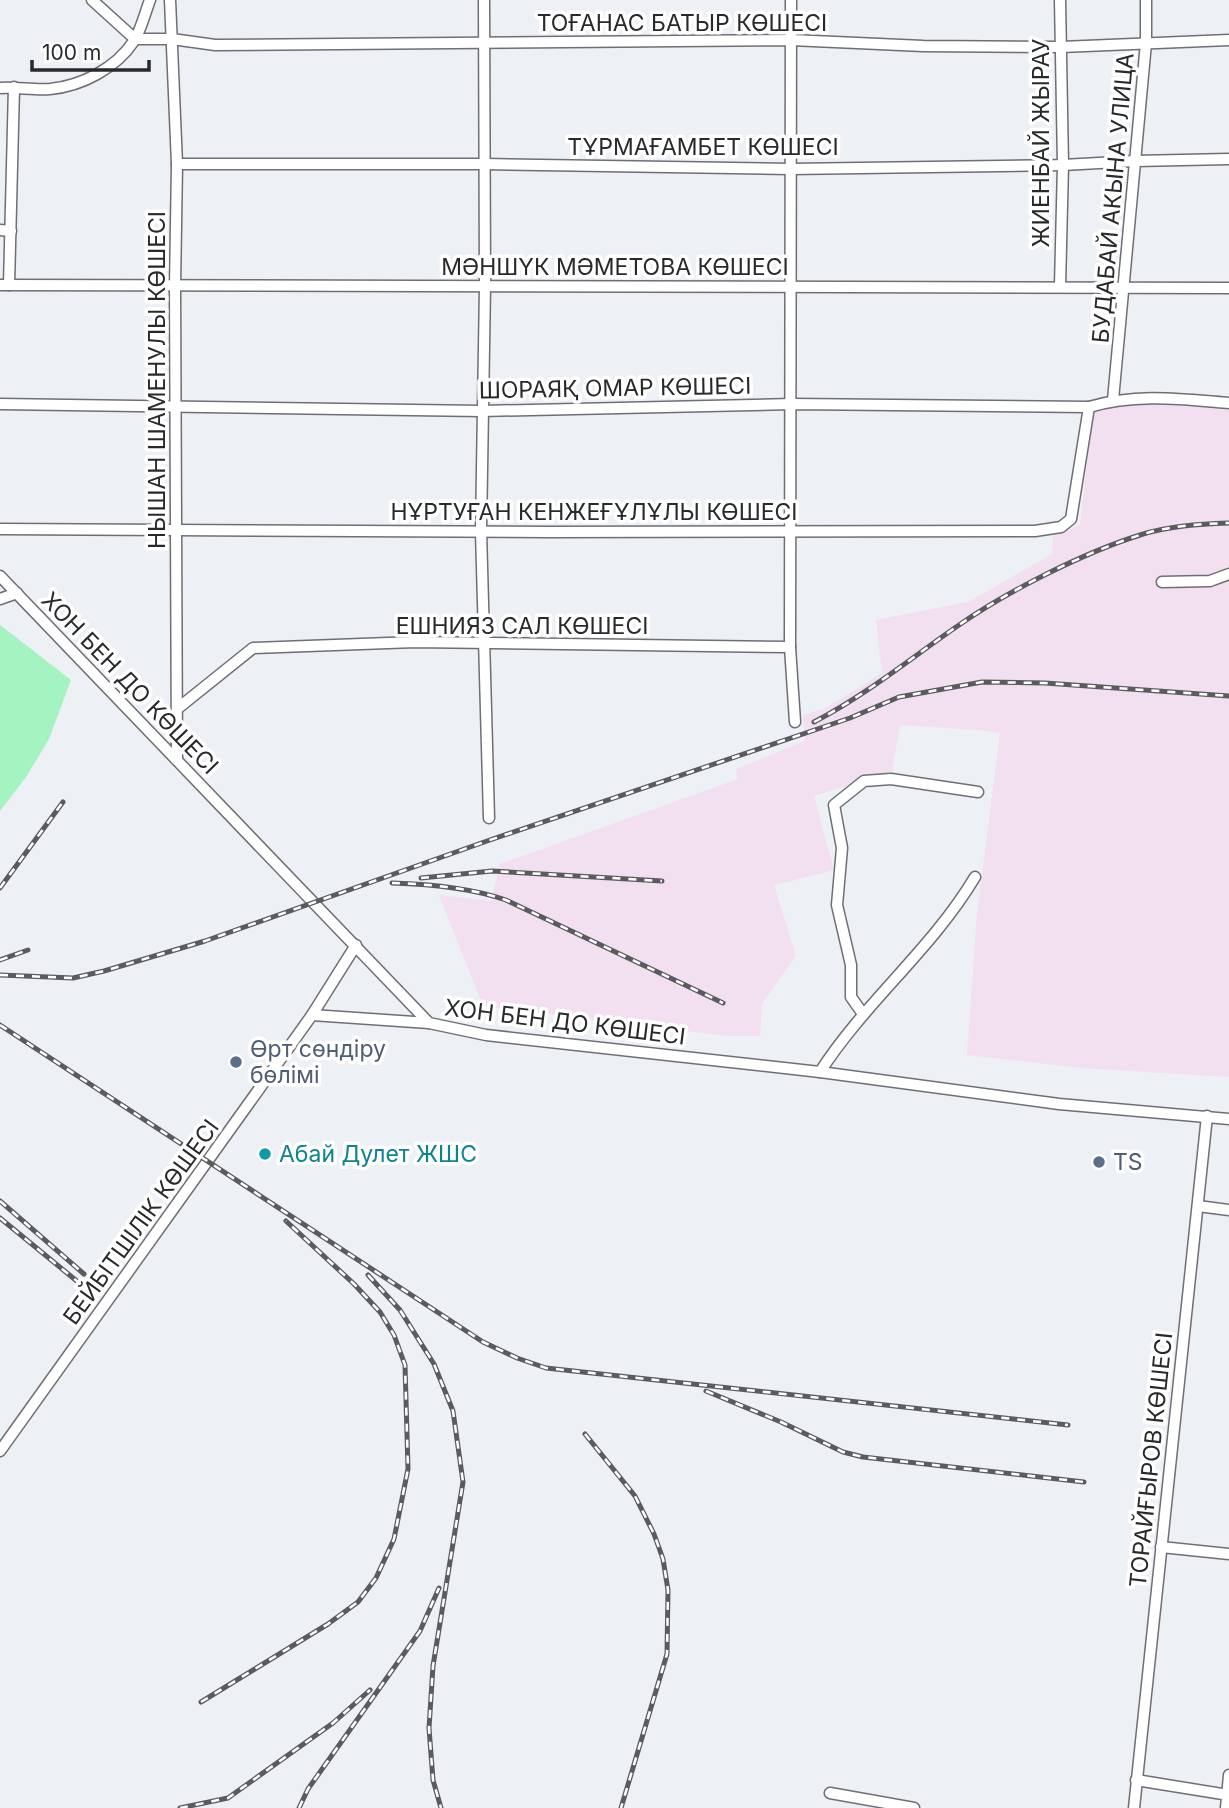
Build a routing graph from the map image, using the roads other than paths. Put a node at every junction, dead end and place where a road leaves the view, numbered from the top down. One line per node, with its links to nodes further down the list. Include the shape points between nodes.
1 (92, 0): 8 (street)
2 (150, 0): 8 (street)
3 (170, 0): 9 (street, НЫШАН ШАМЕНУЛЫ КӨШЕСІ)
4 (484, 0): 12 (street)
5 (791, 0): 10 (street)
6 (1059, 0): 14 (street, ЖИЕНБАЙ ЖЫРАУ)
7 (1146, 0): 13 (street, БУДАБАЙ АКЫНА УЛИЦА)
8 (135, 39): 9 (street, ТОҒАНАС БАТЫР КӨШЕСІ); 16 (street, via 89,79 46,89)
9 (172, 39): 12 (street, ТОҒАНАС БАТЫР КӨШЕСІ, via 215,45); 19 (street, НЫШАН ШАМЕНУЛЫ КӨШЕСІ)
10 (792, 40): 12 (street, ТОҒАНАС БАТЫР КӨШЕСІ); 14 (street, ТОҒАНАС БАТЫР КӨШЕСІ); 22 (street)
11 (1229, 40): 13 (street, ТОҒАНАС БАТЫР КӨШЕСІ)
12 (484, 42): 20 (street)
13 (1146, 43): 14 (street, ТОҒАНАС БАТЫР КӨШЕСІ); 18 (street, БУДАБАЙ АКЫНА УЛИЦА)
14 (1061, 47): 21 (street, ЖИЕНБАЙ ЖЫРАУ)
15 (0, 88): 16 (street)
16 (14, 88): 23 (street)
17 (1229, 159): 18 (street, ТҰРМАҒАМБЕТ КӨШЕСІ)
18 (1135, 161): 21 (street, ТҰРМАҒАМБЕТ КӨШЕСІ); 29 (street, БУДАБАЙ АКЫНА УЛИЦА)
19 (177, 164): 20 (street, ТҰРМАҒАМБЕТ КӨШЕСІ); 25 (street, НЫШАН ШАМЕНУЛЫ КӨШЕСІ)
20 (484, 164): 22 (street, ТҰРМАҒАМБЕТ КӨШЕСІ); 26 (street)
21 (1063, 165): 22 (street, ТҰРМАҒАМБЕТ КӨШЕСІ); 28 (street, ЖИЕНБАЙ ЖЫРАУ)
22 (790, 169): 27 (street)
23 (5, 230): 24 (street)
24 (5, 285): 25 (street, МӘНШҮК МӘМЕТОВА КӨШЕСІ)
25 (175, 286): 26 (street, МӘНШҮК МӘМЕТОВА КӨШЕСІ); 35 (street, НЫШАН ШАМЕНУЛЫ КӨШЕСІ)
26 (485, 286): 27 (street, МӘНШҮК МӘМЕТОВА КӨШЕСІ); 37 (street)
27 (790, 286): 28 (street, МӘНШҮК МӘМЕТОВА КӨШЕСІ); 34 (street)
28 (1060, 286): 29 (street, МӘНШҮК МӘМЕТОВА КӨШЕСІ)
29 (1124, 288): 30 (street, МӘНШҮК МӘМЕТОВА КӨШЕСІ); 31 (street, БУДАБАЙ АКЫНА УЛИЦА)
30 (1229, 288)
31 (1113, 400): 32 (street, ШОРАЯҚ ОМАР КӨШЕСІ, via 1152,397); 36 (street, ШОРАЯҚ ОМАР КӨШЕСІ)
32 (1229, 403)
33 (0, 404): 35 (street, ШОРАЯҚ ОМАР КӨШЕСІ)
34 (792, 404): 36 (street, ШОРАЯҚ ОМАР КӨШЕСІ); 37 (street, ШОРАЯҚ ОМАР КӨШЕСІ); 41 (street)
35 (176, 407): 37 (street, ШОРАЯҚ ОМАР КӨШЕСІ); 39 (street, НЫШАН ШАМЕНУЛЫ КӨШЕСІ)
36 (1089, 408): 41 (street, НҰРТУҒАН КЕНЖЕҒҰЛҰЛЫ КӨШЕСІ, via 1071,519 1062,527 1035,531)
37 (482, 411): 40 (street)
38 (0, 529): 39 (street, НҰРТУҒАН КЕНЖЕҒҰЛҰЛЫ КӨШЕСІ)
39 (176, 530): 40 (street, НҰРТУҒАН КЕНЖЕҒҰЛҰЛЫ КӨШЕСІ); 49 (street, НЫШАН ШАМЕНУЛЫ КӨШЕСІ)
40 (481, 531): 41 (street, НҰРТУҒАН КЕНЖЕҒҰЛҰЛЫ КӨШЕСІ); 47 (street)
41 (790, 532): 48 (street)
42 (1229, 574): 44 (street, via 1210,581)
43 (0, 576): 45 (street, ХОН БЕН ДО КӨШЕСІ)
44 (1162, 582)
45 (17, 593): 46 (street); 51 (street, ХОН БЕН ДО КӨШЕСІ)
46 (0, 599)
47 (484, 643): 48 (street, ЕШНИЯЗ САЛ КӨШЕСІ); 49 (street, ЕШНИЯЗ САЛ КӨШЕСІ, via 253,648); 53 (street)
48 (790, 648): 50 (street)
49 (177, 709): 51 (street, НЫШАН ШАМЕНУЛЫ КӨШЕСІ)
50 (794, 722)
51 (177, 759): 55 (street, ХОН БЕН ДО КӨШЕСІ)
52 (978, 792): 56 (street, via 891,779 864,781 834,805 842,848 837,905 851,965 851,997)
53 (489, 818)
54 (975, 877): 56 (street, via 961,901)
55 (356, 945): 57 (street, БЕЙБІТШІЛІК КӨШЕСІ); 58 (street, ХОН БЕН ДО КӨШЕСІ)
56 (863, 1014): 59 (street)
57 (312, 1015): 58 (street); 64 (street, БЕЙБІТШІЛІК КӨШЕСІ)
58 (429, 1023): 59 (street, ХОН БЕН ДО КӨШЕСІ, via 486,1035)
59 (820, 1072): 60 (street, ХОН БЕН ДО КӨШЕСІ, via 1059,1104)
60 (1207, 1116): 61 (street, ХОН БЕН ДО КӨШЕСІ); 62 (street, ТОРАЙҒЫРОВ КӨШЕСІ)
61 (1229, 1119)
62 (1198, 1206): 63 (street); 65 (street, ТОРАЙҒЫРОВ КӨШЕСІ)
63 (1229, 1210)
64 (1, 1447)
65 (1161, 1547): 66 (street); 68 (street, ТОРАЙҒЫРОВ КӨШЕСІ)
66 (1229, 1554)
67 (1229, 1775): 70 (street)
68 (1136, 1780): 70 (street); 72 (street, ТОРАЙҒЫРОВ КӨШЕСІ)
69 (830, 1793): 71 (street)
70 (1228, 1794): 73 (street)
71 (914, 1808)
72 (1133, 1808)
73 (1226, 1808)

